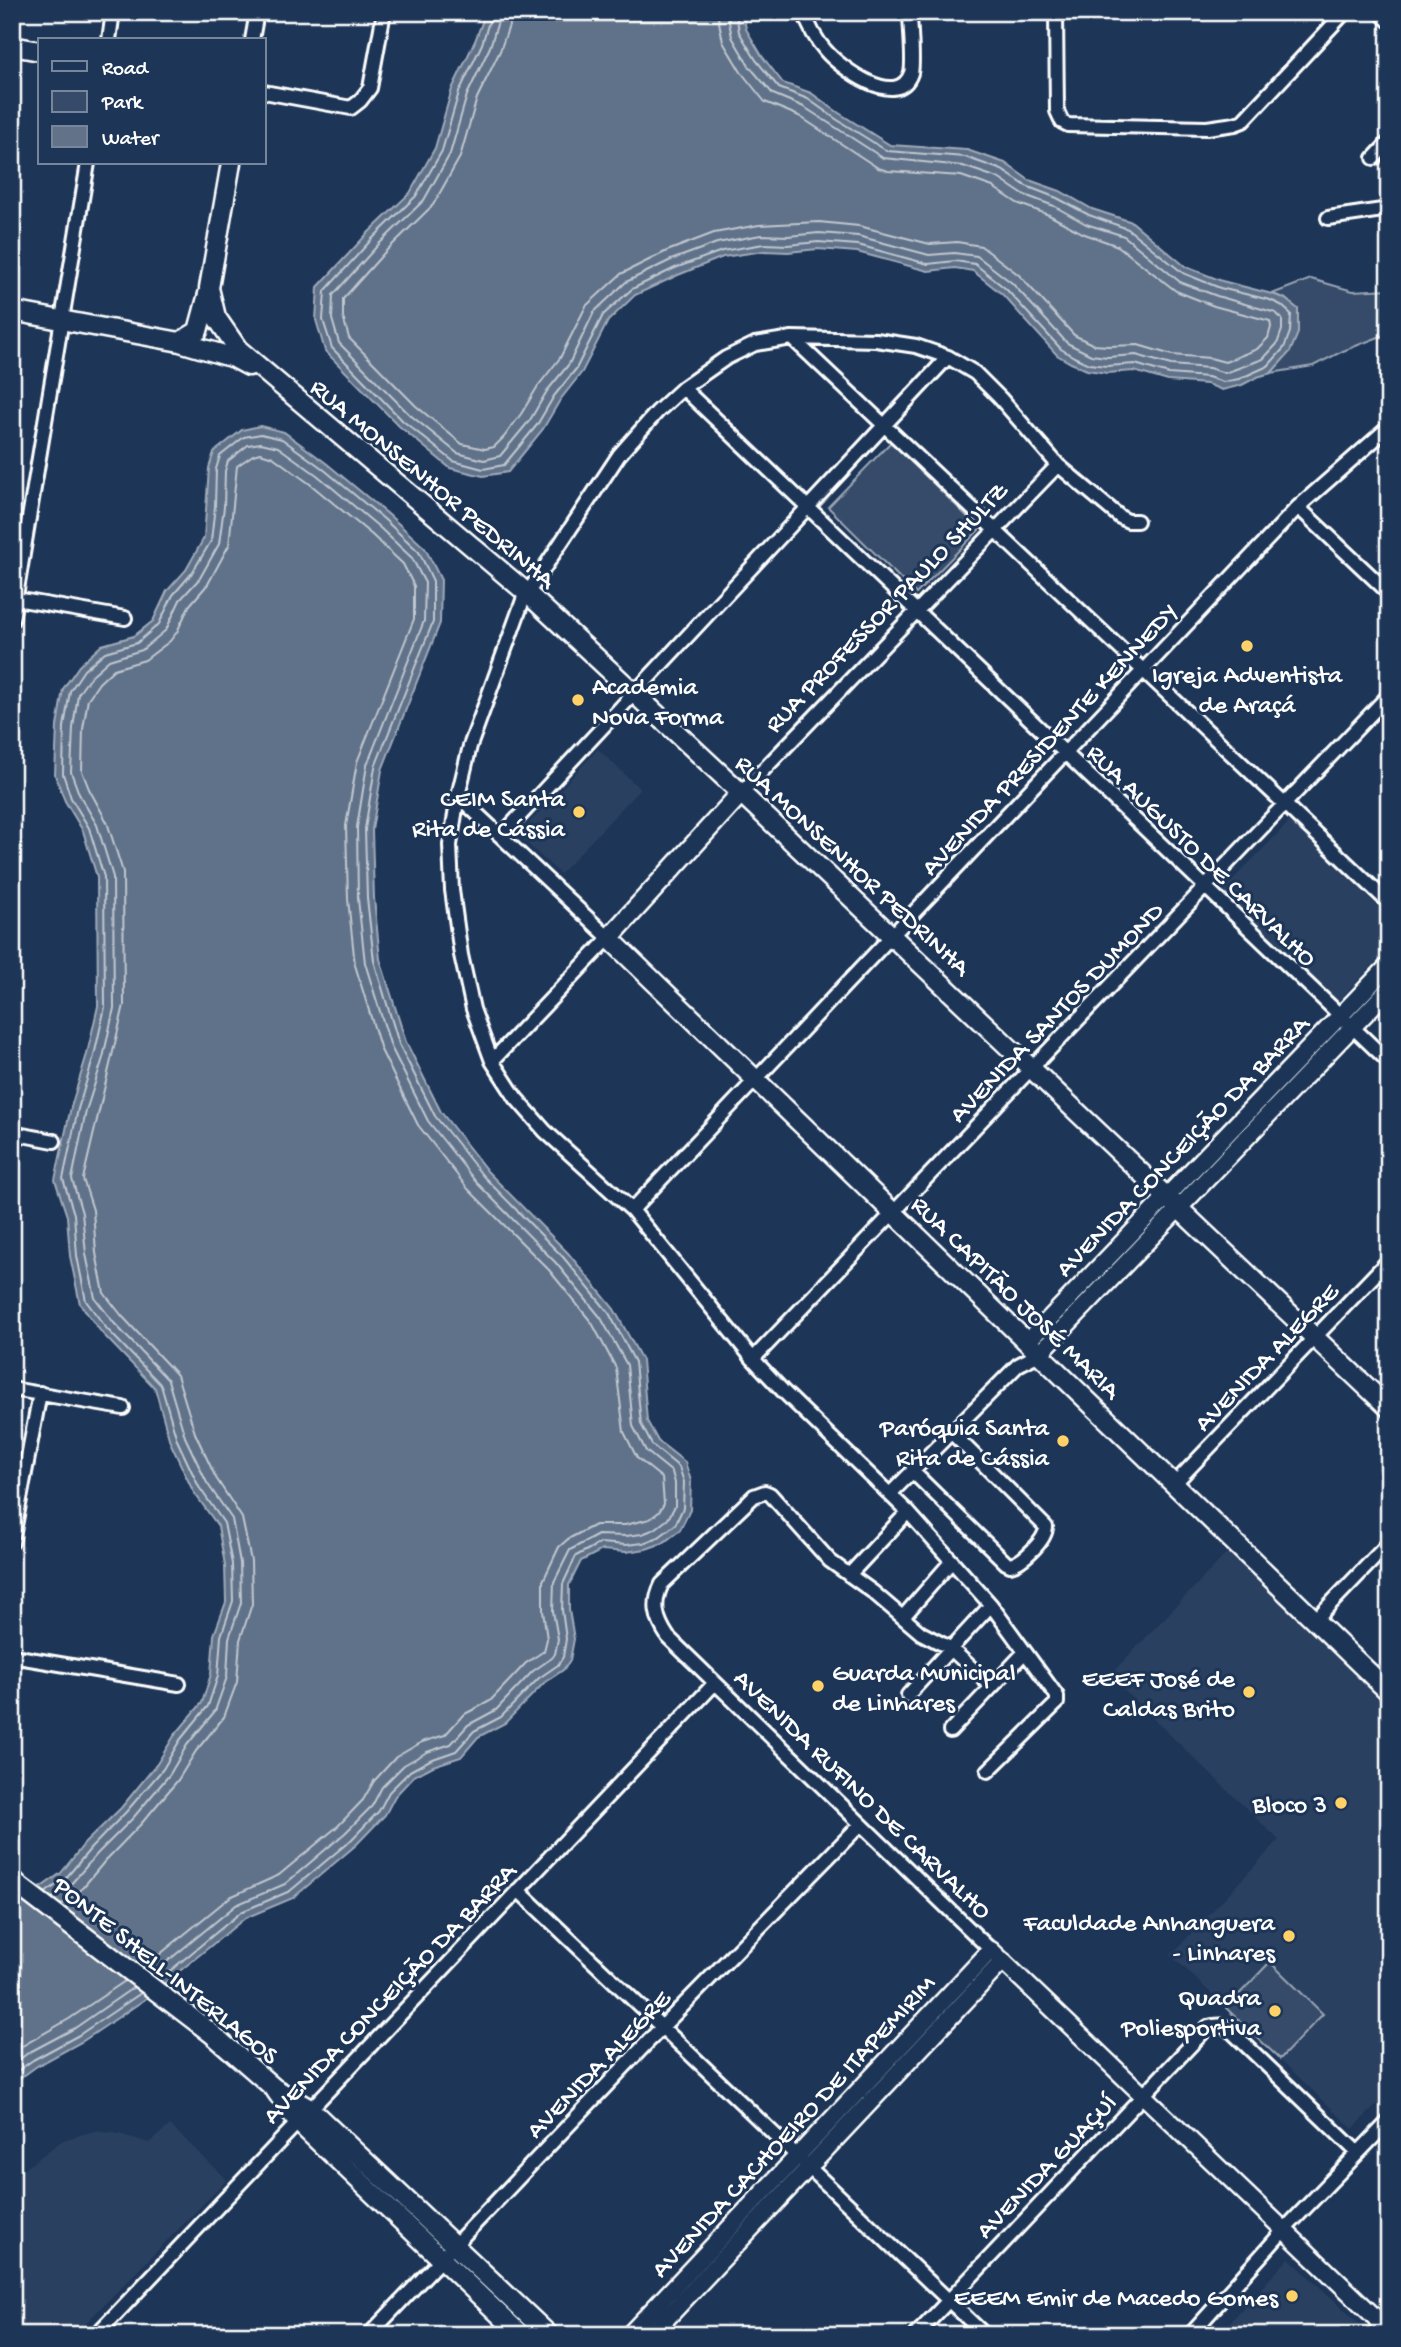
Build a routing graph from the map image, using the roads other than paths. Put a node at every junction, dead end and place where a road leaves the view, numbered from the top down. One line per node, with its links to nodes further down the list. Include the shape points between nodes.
1 (113, 12): 10 (street)
2 (257, 12): 11 (street)
3 (384, 12): 14 (street, via 370,88 360,102 351,108)
4 (804, 12): 5 (street, via 811,32 843,68 886,88 897,88 911,72)
5 (910, 12)
6 (1056, 12): 7 (street, via 1057,111 1062,122 1207,128 1243,121)
7 (1345, 12)
8 (1380, 12): 9 (street)
9 (1389, 21)
10 (108, 38)
11 (252, 38)
12 (12, 46): 13 (main road)
13 (38, 51)
14 (266, 92)
15 (1389, 142): 16 (street)
16 (1374, 158)
17 (88, 164): 23 (street)
18 (231, 164): 21 (main road)
19 (1389, 209): 20 (street)
20 (1328, 218)
21 (209, 288): 25 (main road, via 198,331); 27 (main road, via 225,333)
22 (12, 312): 23 (main road)
23 (62, 320): 25 (main road); 36 (street)
24 (792, 338): 26 (street, via 876,340); 28 (street, via 755,344); 29 (street)
25 (180, 342): 27 (main road)
26 (948, 357): 29 (street); 31 (street, via 975,373)
27 (268, 375): 37 (main road, RUA MONSENHOR PEDRINHA)
28 (683, 388): 32 (street, RUA AUGUSTO DE CARVALHO); 37 (street, via 619,455)
29 (884, 425): 32 (street); 35 (street)
30 (1389, 427): 33 (street, AVENIDA PRESIDENTE KENNEDY)
31 (1058, 465): 34 (street, via 1121,517); 35 (street, RUA PROFESSOR PAULO SHULTZ)
32 (808, 507): 40 (street, RUA AUGUSTO DE CARVALHO); 44 (street)
33 (1298, 507): 38 (street); 43 (street, AVENIDA PRESIDENTE KENNEDY)
34 (1137, 521)
35 (995, 530): 40 (street, RUA PROFESSOR PAULO SHULTZ); 43 (street)
36 (15, 584): 39 (street)
37 (527, 593): 44 (main road, RUA MONSENHOR PEDRINHA); 48 (street, via 470,746)
38 (1389, 593)
39 (16, 599): 41 (street); 42 (street)
40 (916, 611): 46 (street, RUA AUGUSTO DE CARVALHO); 47 (street, RUA PROFESSOR PAULO SHULTZ)
41 (125, 618)
42 (12, 620)
43 (1143, 670): 46 (street, AVENIDA PRESIDENTE KENNEDY); 49 (street)
44 (634, 694): 47 (main road, RUA MONSENHOR PEDRINHA); 50 (street)
45 (1389, 695): 49 (street, AVENIDA SANTOS DUMOND)
46 (1065, 753): 51 (street, RUA AUGUSTO DE CARVALHO); 53 (street, AVENIDA PRESIDENTE KENNEDY)
47 (741, 793): 53 (main road, RUA MONSENHOR PEDRINHA); 54 (main road, RUA PROFESSOR PAULO SHULTZ)
48 (458, 796): 50 (street); 59 (street, via 450,845 452,890 473,1009)
49 (1284, 804): 51 (street, AVENIDA SANTOS DUMOND); 52 (street)
50 (500, 836): 54 (street)
51 (1205, 887): 57 (street, RUA AUGUSTO DE CARVALHO); 61 (street, AVENIDA SANTOS DUMOND)
52 (1389, 903)
53 (892, 936): 61 (main road, RUA MONSENHOR PEDRINHA); 62 (street, AVENIDA PRESIDENTE KENNEDY)
54 (609, 938): 59 (street, RUA PROFESSOR PAULO SHULTZ); 62 (main road, RUA CAPITÃO JOSÉ MARIA)
55 (1389, 965): 57 (street, AVENIDA CONCEIÇÃO DA BARRA)
56 (1389, 989): 58 (street, AVENIDA CONCEIÇÃO DA BARRA)
57 (1340, 1016): 58 (street, RUA AUGUSTO DE CARVALHO); 65 (street, AVENIDA CONCEIÇÃO DA BARRA)
58 (1352, 1027): 60 (street, RUA AUGUSTO DE CARVALHO); 65 (street, AVENIDA CONCEIÇÃO DA BARRA)
59 (492, 1061): 66 (street, via 545,1131)
60 (1389, 1062)
61 (1031, 1069): 65 (main road, RUA MONSENHOR PEDRINHA); 67 (street, AVENIDA SANTOS DUMOND)
62 (755, 1080): 66 (street, AVENIDA PRESIDENTE KENNEDY); 67 (main road, RUA CAPITÃO JOSÉ MARIA)
63 (12, 1133): 64 (street)
64 (54, 1141)
65 (1172, 1203): 69 (main road, RUA MONSENHOR PEDRINHA); 70 (street, AVENIDA CONCEIÇÃO DA BARRA)
66 (632, 1210): 71 (street)
67 (893, 1213): 70 (main road, RUA CAPITÃO JOSÉ MARIA); 71 (street, AVENIDA SANTOS DUMOND)
68 (1389, 1260): 69 (street, AVENIDA ALEGRE)
69 (1314, 1338): 75 (main road, RUA MONSENHOR PEDRINHA); 78 (street, AVENIDA ALEGRE)
70 (1033, 1348): 76 (street, AVENIDA CONCEIÇÃO DA BARRA); 78 (main road, RUA CAPITÃO JOSÉ MARIA)
71 (753, 1359): 79 (street)
72 (12, 1389): 73 (street)
73 (40, 1393): 74 (street); 81 (street)
74 (123, 1408)
75 (1389, 1408)
76 (951, 1432): 77 (street, AVENIDA CONCEIÇÃO DA BARRA); 77 (street, via 1044,1524 1046,1534 1019,1562 1010,1565)
77 (912, 1471): 79 (street, AVENIDA CONCEIÇÃO DA BARRA)
78 (1174, 1484): 87 (main road, RUA CAPITÃO JOSÉ MARIA)
79 (891, 1493): 80 (street)
80 (908, 1512): 83 (street); 84 (street)
81 (12, 1542)
82 (1389, 1542): 87 (street)
83 (952, 1561): 85 (street); 86 (street)
84 (849, 1575): 86 (street); 91 (street, AVENIDA RUFINO DE CARVALHO, via 830,1561 769,1494 754,1496 662,1584 656,1596 659,1623 668,1637)
85 (991, 1605): 88 (street); 89 (street)
86 (903, 1617): 88 (street)
87 (1315, 1620): 94 (main road, RUA CAPITÃO JOSÉ MARIA)
88 (950, 1648): 93 (street); 95 (street)
89 (1025, 1652): 93 (street); 97 (street, via 1057,1703)
90 (12, 1656): 92 (street)
91 (715, 1683): 98 (street, AVENIDA RUFINO DE CARVALHO); 100 (street, AVENIDA CONCEIÇÃO DA BARRA)
92 (179, 1684)
93 (992, 1687): 96 (street)
94 (1389, 1692)
95 (908, 1695)
96 (950, 1731)
97 (988, 1771)
98 (861, 1824): 101 (street, AVENIDA RUFINO DE CARVALHO); 102 (street, AVENIDA ALEGRE)
99 (18, 1885): 103 (main road, PONTE SHELL-INTERLAGOS, via 211,2033)
100 (518, 1890): 102 (street); 105 (street, AVENIDA CONCEIÇÃO DA BARRA)
101 (997, 1955): 104 (street, AVENIDA RUFINO DE CARVALHO); 109 (street)
102 (662, 2027): 109 (street); 111 (street, AVENIDA ALEGRE)
103 (274, 2088): 105 (main road); 107 (main road)
104 (1143, 2095): 108 (street, AVENIDA GUAÇUÍ, via 1208,2027 1224,2026); 110 (street, AVENIDA RUFINO DE CARVALHO); 113 (street, AVENIDA GUAÇUÍ)
105 (310, 2109): 107 (street, AVENIDA CONCEIÇÃO DA BARRA); 111 (main road)
106 (1389, 2120): 108 (street)
107 (298, 2122): 112 (main road); 115 (street, AVENIDA CONCEIÇÃO DA BARRA)
108 (1358, 2153): 110 (street)
109 (803, 2162): 113 (street); 119 (street, AVENIDA CACHOEIRO DE ITAPEMIRIM); 120 (street)
110 (1284, 2230): 114 (street, AVENIDA RUFINO DE CARVALHO); 123 (street)
111 (454, 2245): 112 (street, AVENIDA ALEGRE); 118 (main road)
112 (441, 2259): 116 (street, AVENIDA ALEGRE); 117 (main road)
113 (948, 2300): 121 (street, AVENIDA GUAÇUÍ); 122 (street)
114 (1382, 2321): 124 (street, AVENIDA RUFINO DE CARVALHO)
115 (97, 2334)
116 (369, 2335)
117 (521, 2335)
118 (549, 2335)
119 (629, 2335)
120 (651, 2335)
121 (916, 2335)
122 (985, 2335)
123 (1190, 2335)
124 (1386, 2335)

